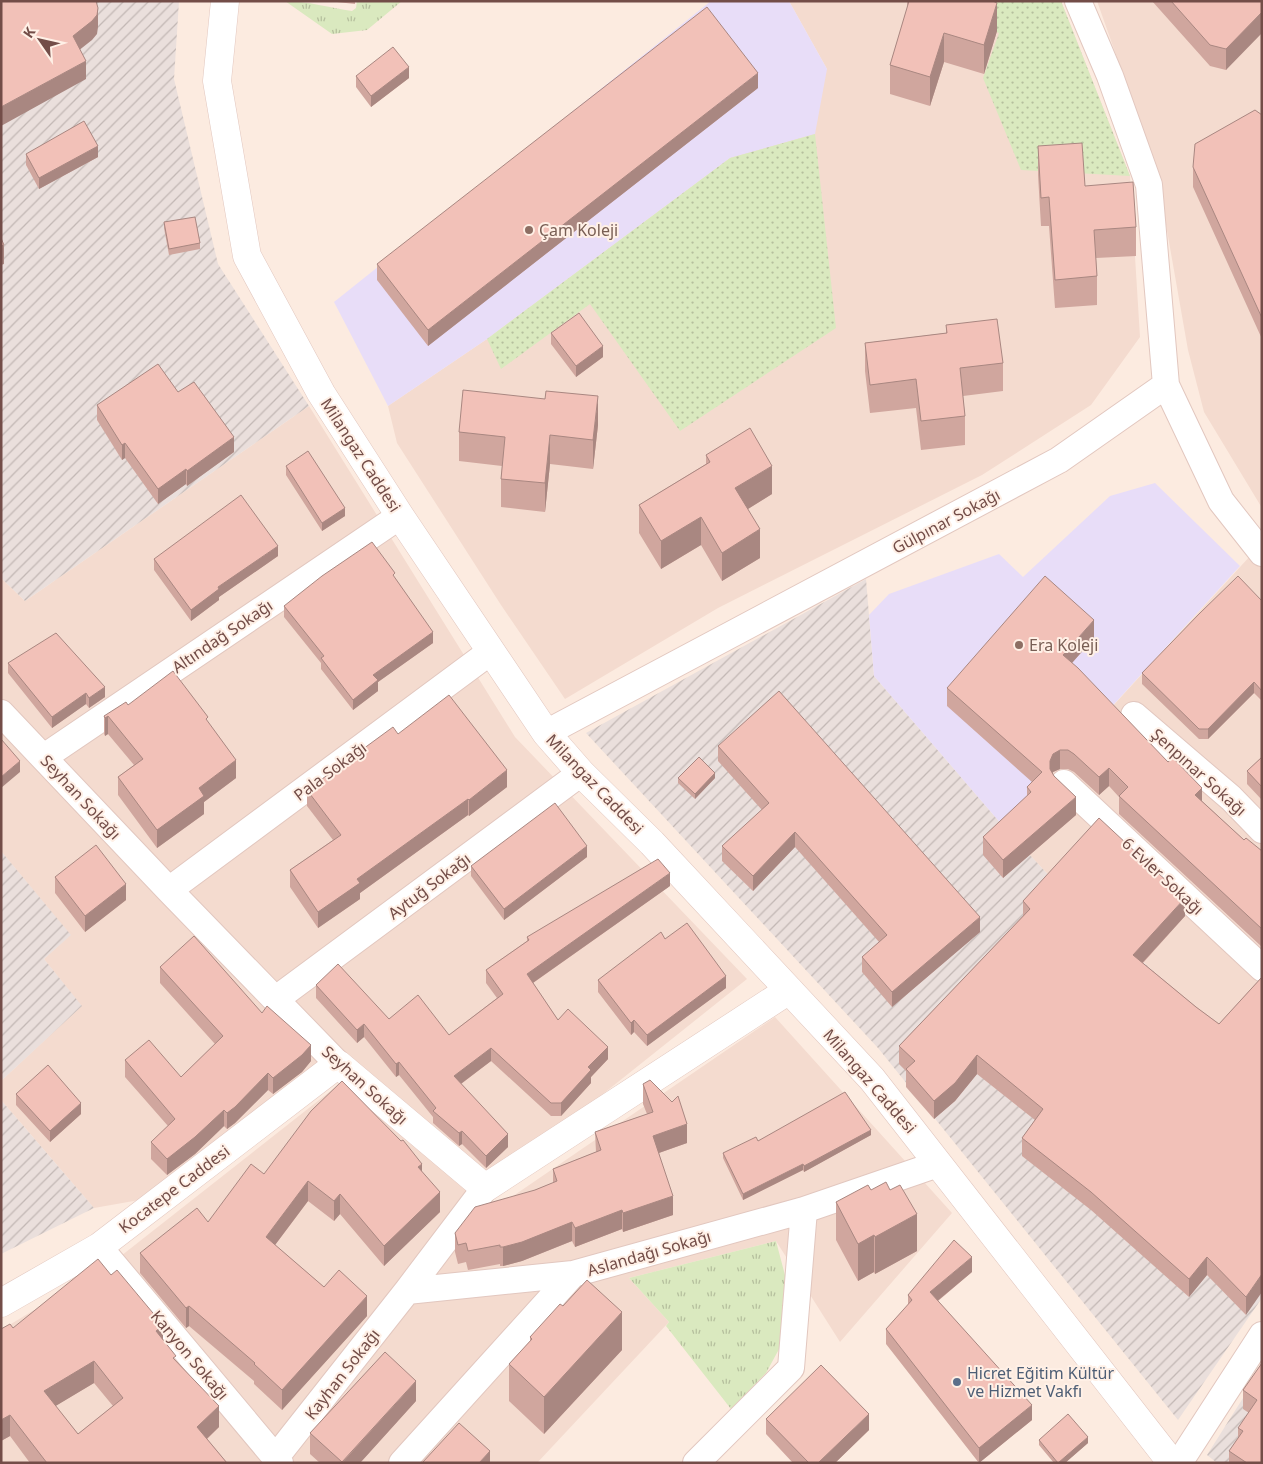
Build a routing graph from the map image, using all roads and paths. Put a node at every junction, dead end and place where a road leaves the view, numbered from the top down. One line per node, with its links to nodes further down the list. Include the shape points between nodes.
1 (225, 1): 4 (street, Milangaz Caddesi, via 216,81 247,256 321,394)
2 (1078, 1): 3 (street, via 1110,76 1149,185)
3 (1166, 385): 5 (street, via 1221,501); 9 (street, Gülpınar Sokağı, via 1060,460)
4 (400, 516): 6 (street, Milangaz Caddesi); 10 (street, Altındağ Sokağı)
5 (1262, 553)
6 (490, 652): 9 (street, Milangaz Caddesi); 14 (street, Pala Sokağı)
7 (1, 713): 10 (street, Seyhan Sokağı)
8 (1134, 715): 13 (street, Şenpınar Sokağı, via 1231,798)
9 (546, 733): 11 (street, Milangaz Caddesi)
10 (44, 757): 14 (street, Seyhan Sokağı)
11 (581, 773): 16 (street, Milangaz Caddesi, via 652,843); 17 (street, Aytuğ Sokağı)
12 (1064, 783): 15 (street, 6 Evler Sokağı)
13 (1262, 830)
14 (169, 890): 17 (street, Seyhan Sokağı)
15 (1262, 968)
16 (789, 990): 19 (street, Milangaz Caddesi, via 872,1080); 20 (street)
17 (276, 999): 18 (street, Seyhan Sokağı)
18 (338, 1064): 20 (street, Seyhan Sokağı); 22 (street, Kocatepe Caddesi)
19 (938, 1164): 21 (street, Aslandağı Sokağı); 30 (street, Milangaz Caddesi)
20 (485, 1188): 24 (street, Kayhan Sokağı)
21 (804, 1210): 23 (street, Aslandağı Sokağı); 29 (street, via 791,1368)
22 (99, 1247): 25 (street, Kocatepe Caddesi); 27 (street, Kanyon Sokağı)
23 (573, 1274): 24 (street); 28 (street, Aslandağı Sokağı)
24 (407, 1291): 27 (street, Kayhan Sokağı)
25 (1, 1303)
26 (1262, 1335): 31 (street)
27 (278, 1460)
28 (402, 1463)
29 (696, 1463)
30 (1172, 1463)
31 (1180, 1463)

